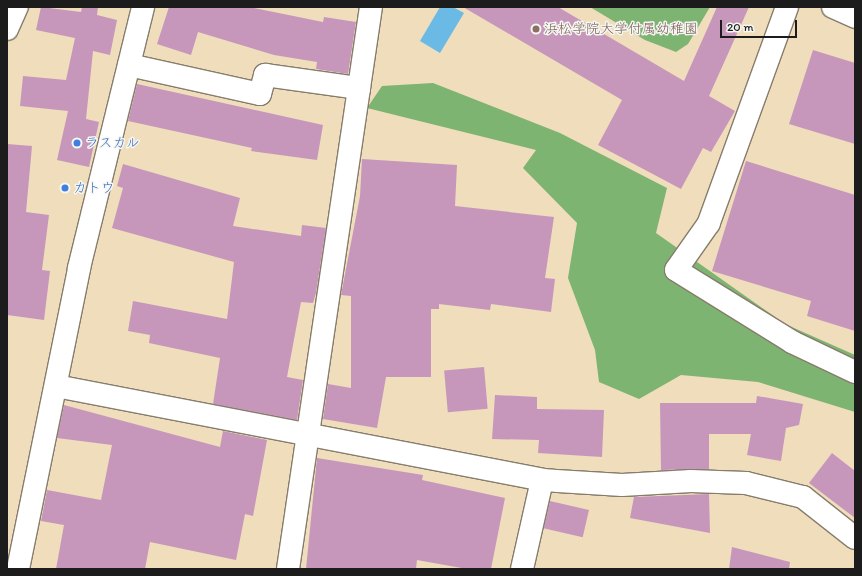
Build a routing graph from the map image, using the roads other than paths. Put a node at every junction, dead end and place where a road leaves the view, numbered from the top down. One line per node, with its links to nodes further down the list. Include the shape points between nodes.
1 (17, 7): 7 (street)
2 (143, 7): 8 (street)
3 (371, 7): 9 (street)
4 (787, 7): 10 (street, via 709,223 676,270 792,342)
5 (833, 7): 6 (street)
6 (855, 17)
7 (7, 29)
8 (129, 65): 9 (street, via 260,94 265,75); 11 (street, via 80,268)
9 (359, 88): 12 (street)
10 (855, 372)
11 (56, 386): 12 (street); 15 (street)
12 (308, 436): 13 (street); 16 (street)
13 (542, 480): 14 (street, via 622,485 691,481 746,483 803,497); 17 (street)
14 (855, 538)
15 (18, 569)
16 (288, 569)
17 (522, 569)

